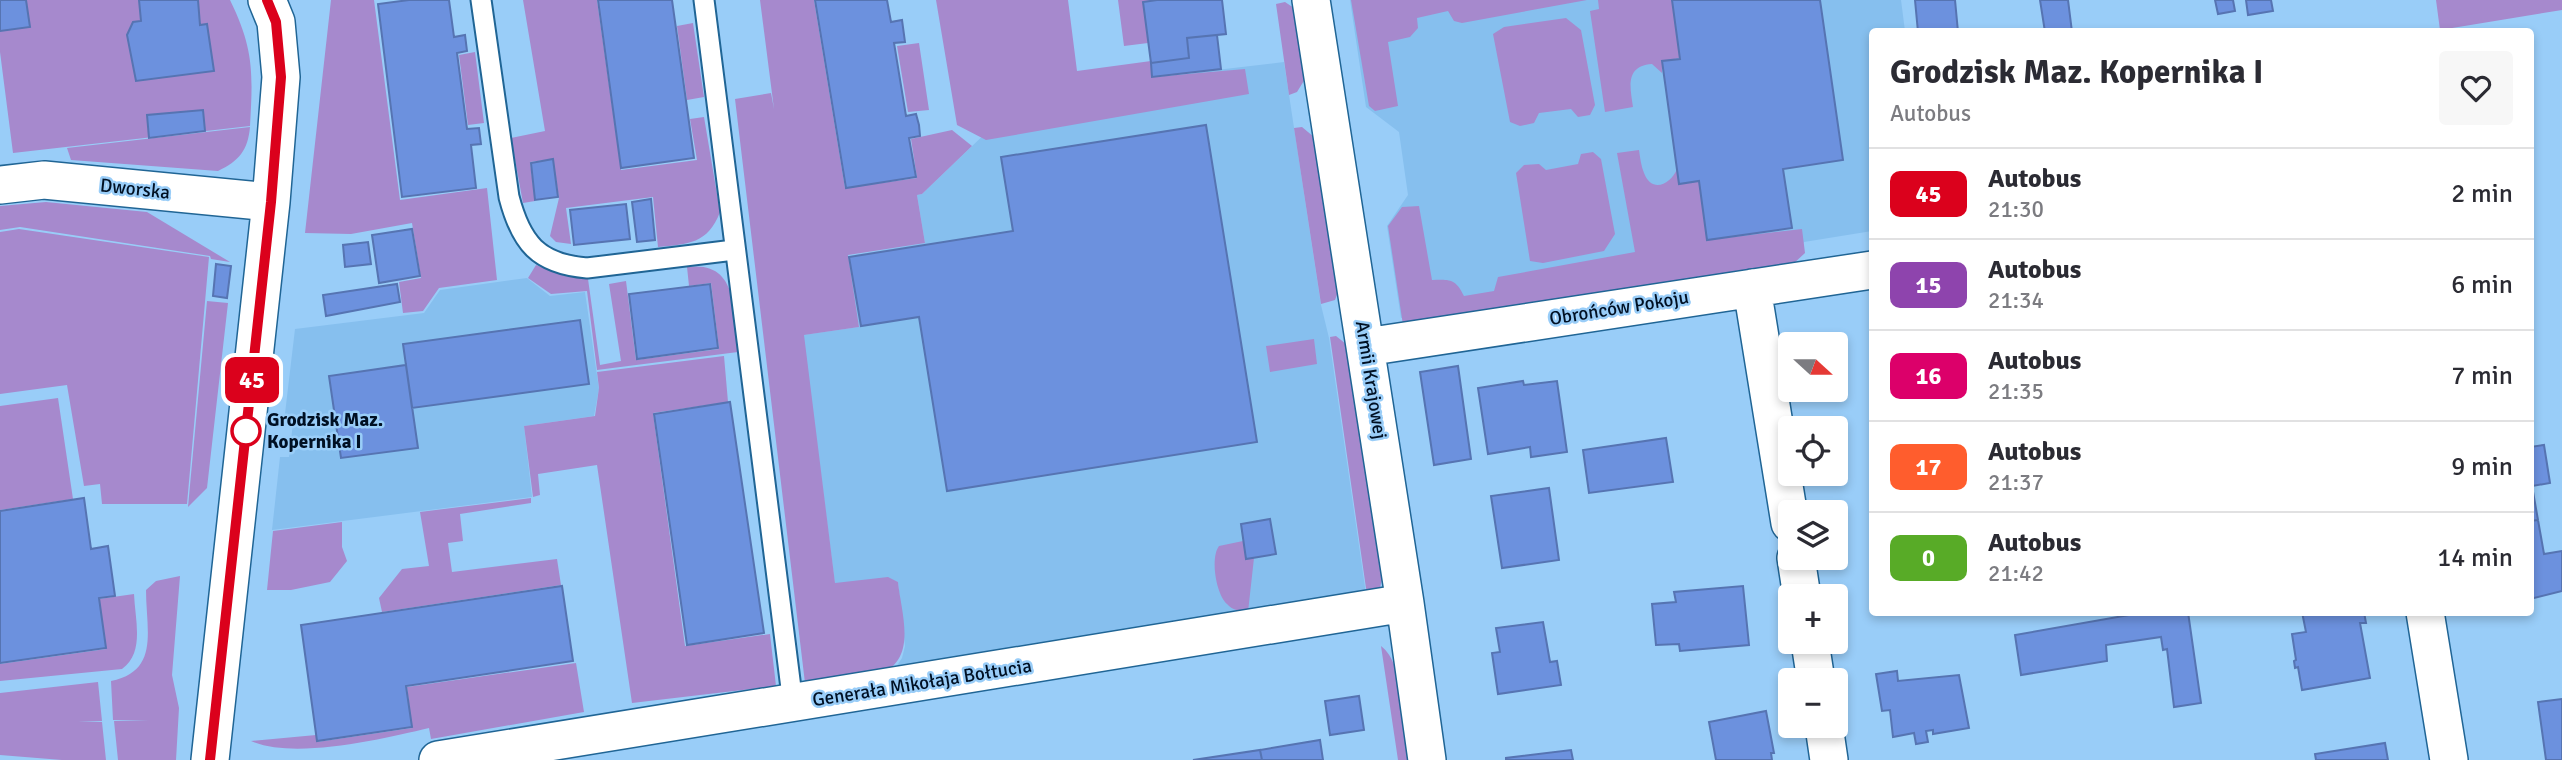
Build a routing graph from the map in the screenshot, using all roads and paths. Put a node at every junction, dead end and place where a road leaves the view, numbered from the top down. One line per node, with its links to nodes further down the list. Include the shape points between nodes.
1 (267, 0): 6 (street, via 276,22 281,77)
2 (481, 0): 7 (lane, via 509,197 513,216 532,249 568,266 587,268)
3 (704, 0): 7 (lane)
4 (1311, 0): 10 (street, Armii Krajowej)
5 (0, 185): 6 (street, Dworska, via 44,180)
6 (271, 202): 16 (street)
7 (734, 250): 14 (lane)
8 (1869, 270): 9 (street, Obrońców Pokoju)
9 (1752, 288): 10 (street, Obrońców Pokoju); 11 (street)
10 (1366, 347): 12 (street, Armii Krajowej)
11 (1786, 500)
12 (1405, 603): 14 (street, Generała Mikołaja Bołtucia); 18 (street, Armii Krajowej)
13 (2425, 616): 20 (street)
14 (793, 704): 17 (street, Generała Mikołaja Bołtucia)
15 (1826, 738): 19 (street)
16 (210, 760)
17 (438, 760)
18 (1427, 760)
19 (1829, 760)
20 (2449, 760)

